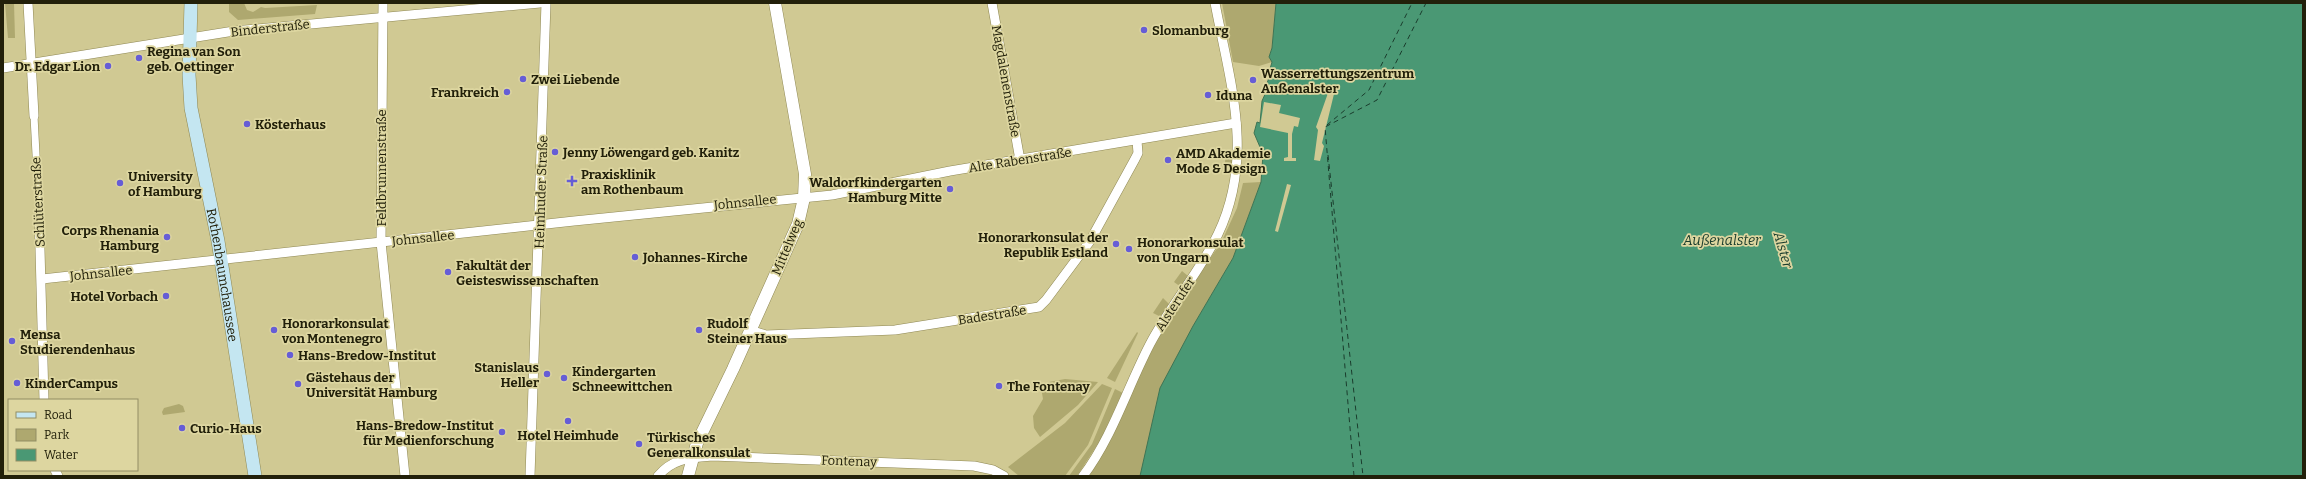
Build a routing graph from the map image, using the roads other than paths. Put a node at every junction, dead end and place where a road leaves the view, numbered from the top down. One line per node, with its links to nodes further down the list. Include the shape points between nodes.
1 (28, 3): 11 (street, Schlüterstraße)
2 (191, 3): 10 (main road, Rothenbaumchaussee)
3 (383, 3): 9 (street, Feldbrunnenstraße)
4 (540, 3): 9 (street, Binderstraße)
5 (546, 3): 19 (street, Heimhuder Straße)
6 (775, 3): 17 (street, Mittelweg, via 804,169)
7 (992, 3): 16 (street, Magdalenenstraße)
8 (1215, 3): 14 (street, Alsterufer)
9 (382, 18): 10 (street, Binderstraße, via 234,31); 20 (street, Feldbrunnenstraße)
10 (190, 38): 11 (street, Binderstraße); 21 (main road, Rothenbaumchaussee, via 191,108)
11 (31, 65): 12 (street, Binderstraße); 13 (street, Schlüterstraße)
12 (3, 68)
13 (34, 116): 18 (street, Schlüterstraße)
14 (1236, 123): 15 (street, Alte Rabenstraße); 32 (street, Alsterufer, via 1236,183 1218,233 1161,324 1105,441)
15 (1137, 140): 16 (street, Alte Rabenstraße); 23 (street, Badestraße, via 1138,153 1090,241 1043,304 1033,309 893,330 766,334)
16 (1020, 160): 17 (street, Alte Rabenstraße)
17 (804, 198): 19 (street, Johnsallee); 23 (street, Mittelweg, via 798,224)
18 (39, 212): 22 (street, Schlüterstraße)
19 (540, 225): 20 (street, Johnsallee); 28 (street, Heimhuder Straße)
20 (381, 242): 21 (street, Johnsallee); 27 (street, Feldbrunnenstraße)
21 (221, 260): 22 (street, Johnsallee); 26 (main road, Rothenbaumchaussee)
22 (42, 279): 24 (street, Schlüterstraße, via 40,295)
23 (750, 330): 25 (street, Mittelweg)
24 (44, 399)
25 (692, 458): 29 (street, Fontenay, via 669,465); 30 (street, Mittelweg); 31 (street, Fontenay, via 712,456 974,466 993,470)
26 (255, 476)
27 (405, 476)
28 (530, 476)
29 (658, 476)
30 (688, 476)
31 (1004, 476)
32 (1083, 476)

